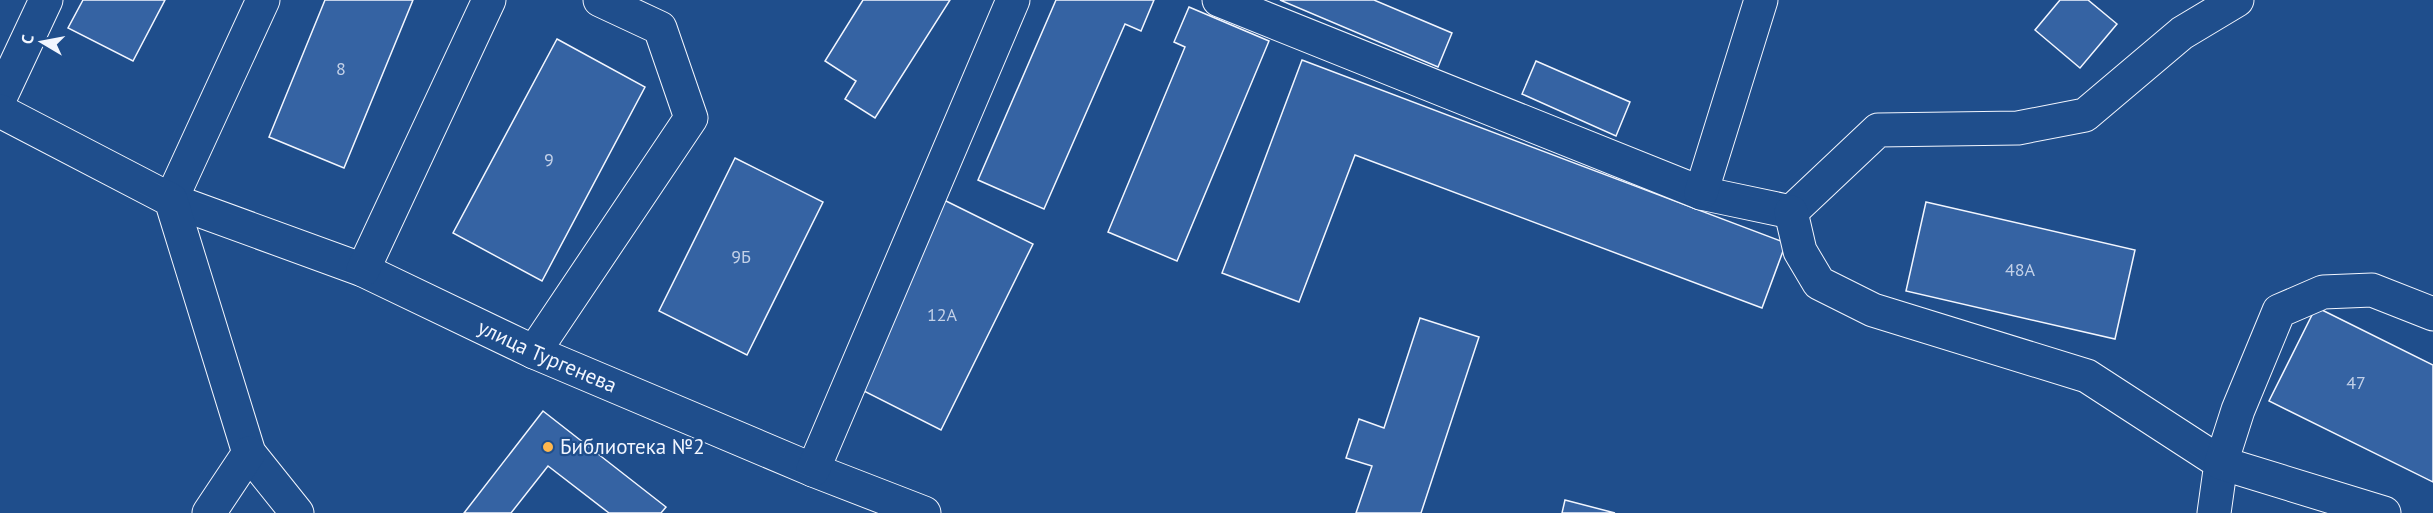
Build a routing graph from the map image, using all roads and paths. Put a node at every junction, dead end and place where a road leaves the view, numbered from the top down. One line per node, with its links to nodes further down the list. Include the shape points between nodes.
1 (46, 0): 9 (street)
2 (263, 0): 12 (street)
3 (489, 0): 14 (street)
4 (600, 0): 16 (street, via 660,28 691,118)
5 (1013, 0): 19 (street)
6 (1219, 0): 11 (street)
7 (1761, 0): 11 (street)
8 (2237, 0): 13 (street, via 2182,33 2085,115 2018,128 1878,130)
9 (0, 98)
10 (0, 111): 12 (street, улица Тургенева)
11 (1701, 193): 13 (street)
12 (171, 200): 14 (street, улица Тургенева); 17 (street)
13 (1791, 212): 18 (street, via 1800,251 1819,283 1873,310 2087,376)
14 (363, 270): 16 (street, улица Тургенева)
15 (2433, 314): 18 (street, via 2372,290 2324,292 2279,311 2238,410)
16 (534, 352): 19 (street, улица Тургенева)
17 (249, 453): 20 (street); 21 (street)
18 (2221, 463): 23 (street); 24 (street)
19 (813, 470): 22 (street, улица Тургенева)
20 (209, 513)
21 (297, 513)
22 (924, 513)
23 (2214, 513)
24 (2384, 513)

